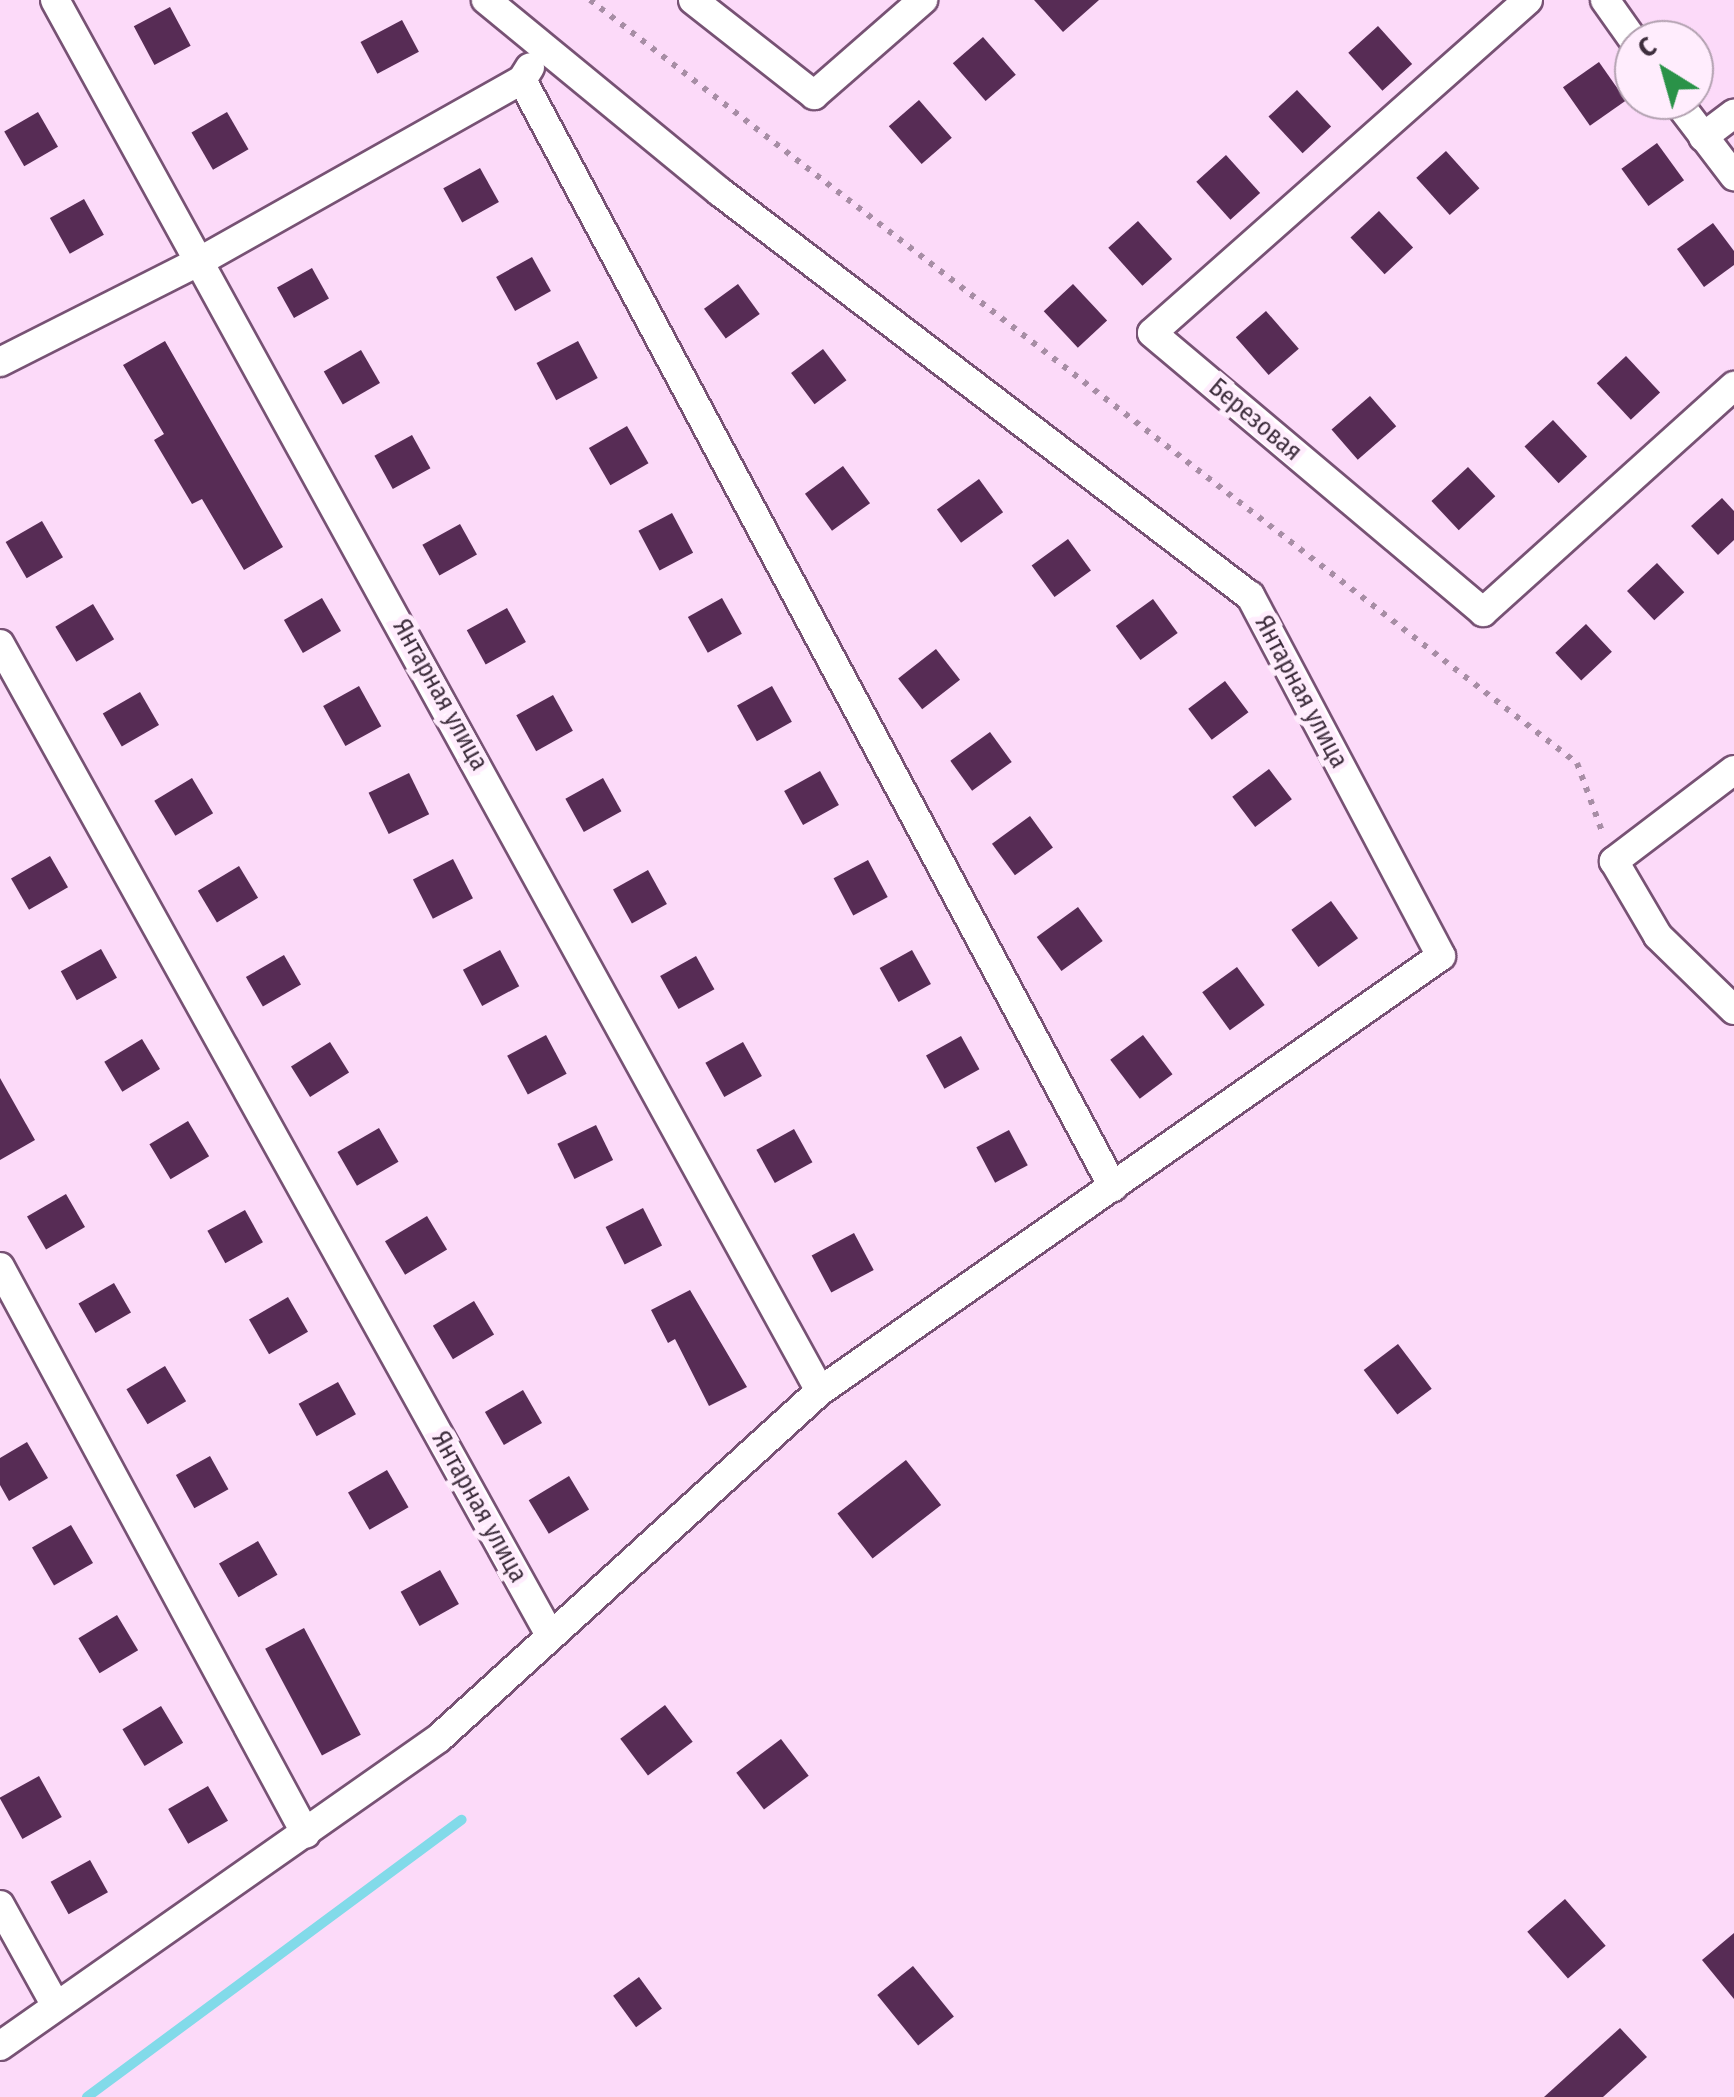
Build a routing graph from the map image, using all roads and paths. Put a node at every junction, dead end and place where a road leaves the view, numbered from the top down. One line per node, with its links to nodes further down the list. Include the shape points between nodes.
1 (55, 0): 13 (street, Янтарная улица)
2 (486, 0): 7 (street, Янтарная улица)
3 (590, 0): 18 (path, via 1577,762)
4 (692, 0): 5 (street, via 814,96)
5 (923, 0)
6 (1528, 0): 15 (street, Березовая, via 1152,333 1483,612)
7 (541, 49): 8 (street); 20 (street, Янтарная улица, via 1250,596 1441,956)
8 (522, 80): 13 (street); 20 (street)
9 (1734, 114): 11 (street)
10 (1691, 120): 11 (street)
11 (1703, 136): 12 (street)
12 (1734, 176)
13 (202, 260): 14 (street); 22 (street, Янтарная улица)
14 (0, 362)
15 (1734, 386)
16 (0, 644): 23 (street, Янтарная улица)
17 (1734, 770): 18 (street)
18 (1614, 861): 19 (street, via 1658,936)
19 (1734, 1010)
20 (1114, 1187): 22 (street)
21 (0, 1267): 24 (street)
22 (820, 1391): 23 (street)
23 (550, 1635): 24 (street, via 438,1738)
24 (306, 1834): 26 (street)
25 (0, 1906): 26 (street)
26 (56, 2006): 27 (street)
27 (0, 2046)

